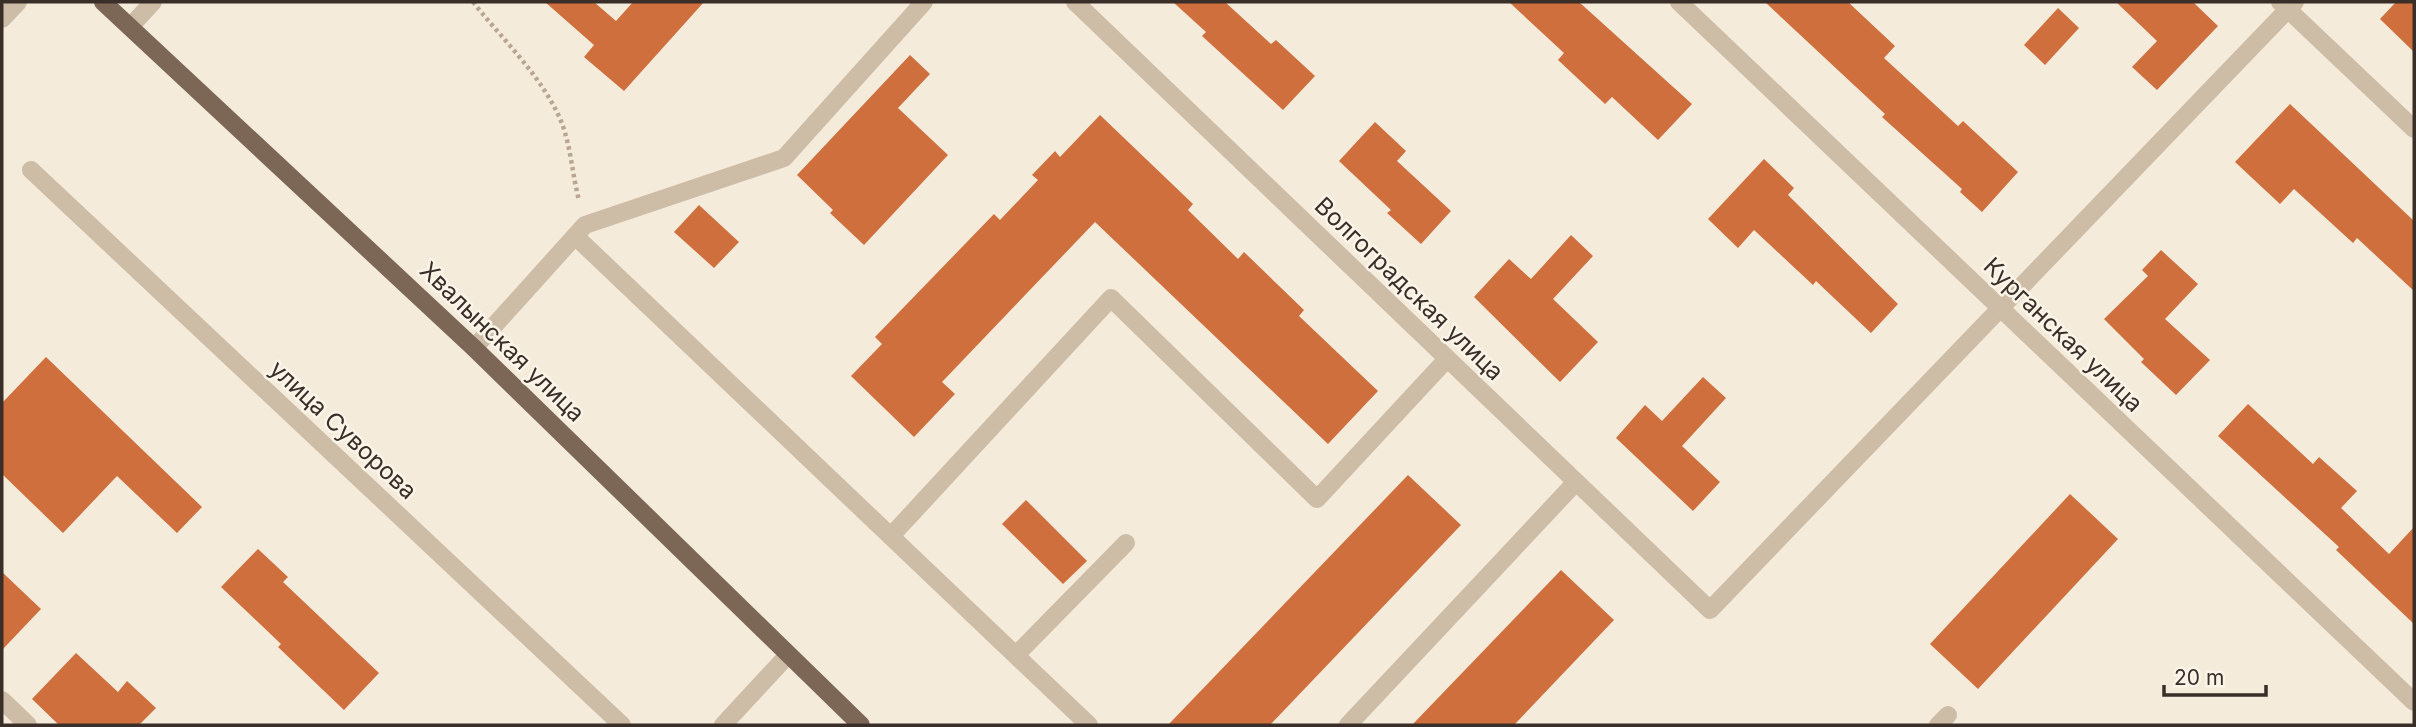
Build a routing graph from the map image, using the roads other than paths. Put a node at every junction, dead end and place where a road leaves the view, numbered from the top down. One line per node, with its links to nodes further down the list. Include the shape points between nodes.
1 (18, 2): 8 (street)
2 (103, 2): 9 (main road, Хвалынская улица)
3 (153, 2): 9 (street)
4 (924, 2): 12 (street, via 785,158)
5 (1075, 2): 15 (street, Волгоградская улица)
6 (1679, 2): 13 (street, Курганская улица)
7 (2288, 4): 10 (street); 13 (street)
8 (2, 19)
9 (130, 27): 14 (main road, Хвалынская улица)
10 (2414, 130)
11 (31, 170): 24 (street, улица Суворова)
12 (580, 231): 14 (street); 17 (street)
13 (2000, 309): 16 (street, Волгоградская улица, via 1710,610); 22 (street, Курганская улица)
14 (474, 348): 20 (main road, Хвалынская улица)
15 (1447, 359): 16 (street, Волгоградская улица); 17 (street, via 1317,499 1111,298)
16 (1576, 482): 28 (street)
17 (891, 536): 19 (street)
18 (1126, 543): 19 (street)
19 (1016, 655): 27 (street)
20 (787, 656): 25 (street); 26 (main road, Хвалынская улица)
21 (2, 700): 23 (street)
22 (2414, 702)
23 (28, 725)
24 (622, 725)
25 (723, 725)
26 (861, 725)
27 (1089, 725)
28 (1348, 725)

